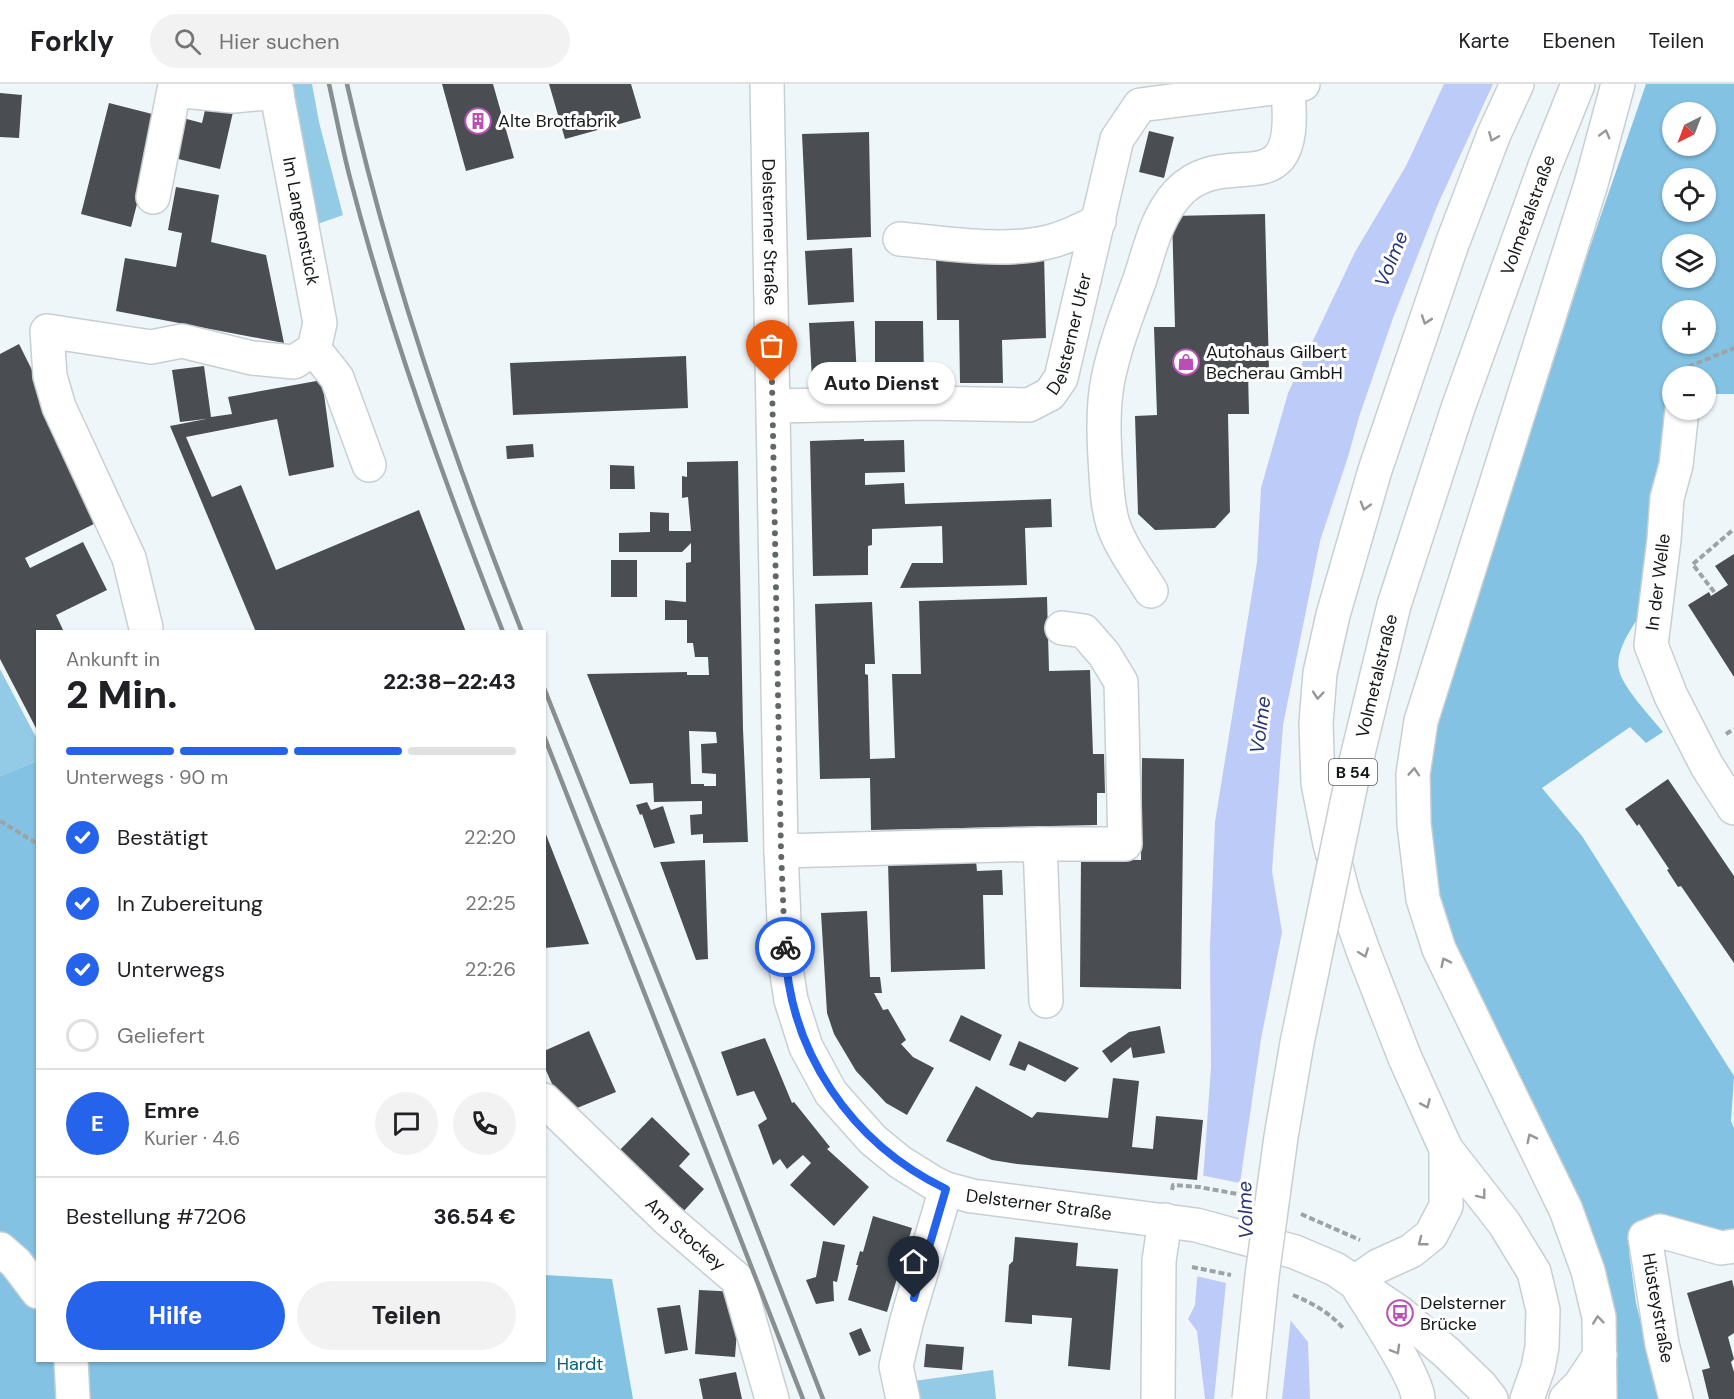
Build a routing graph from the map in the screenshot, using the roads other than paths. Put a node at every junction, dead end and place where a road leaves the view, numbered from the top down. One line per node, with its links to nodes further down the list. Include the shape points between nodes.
1 (767, 84): 12 (main road, Delsterner Straße)
2 (1517, 84): 23 (main road, one-way to 23, bridge, via 1452,244 1375,470 1333,615 1320,673 1316,723 1318,783 1344,897 1405,1058)
3 (1578, 84): 36 (main road, Volmetalstraße / B 54, bridge, via 1458,408 1392,616 1353,774 1297,1043 1262,1276)
4 (1618, 84): 30 (main road, one-way to 4, via 1599,1317 1588,1271 1566,1210 1439,949 1424,899 1414,824 1413,774 1420,721 1591,184)
5 (1292, 85): 7 (main road); 15 (main road, via 1290,125 1284,150 1276,161 1257,169 1199,177 1172,200 1156,228 1114,358 1106,398 1105,460 1110,512 1120,540)
6 (276, 88): 8 (main road, Im Langenstück, via 233,96 174,90); 11 (main road, Im Langenstück, via 320,323)
7 (1139, 94): 9 (main road, Delsterner Ufer, via 1118,139)
8 (153, 197)
9 (1099, 221): 10 (main road, via 1047,242 1017,246); 12 (main road, Delsterner Ufer, via 1061,378 1050,394 1029,405)
10 (900, 239)
11 (314, 349): 14 (main road, via 337,378); 16 (main road, via 294,362 252,358 182,341 151,347 47,332 50,376 58,407 129,558)
12 (773, 405): 20 (main road, Delsterner Straße)
13 (1681, 420): 18 (main road, In der Welle, via 1676,465 1666,498 1650,645 1707,766)
14 (369, 465)
15 (1151, 591)
16 (146, 628)
17 (1062, 628): 19 (main road, via 1084,631 1121,682 1125,844)
18 (1734, 808)
19 (1040, 844): 20 (main road); 21 (main road)
20 (781, 851): 24 (main road, Delsterner Straße, via 786,968 791,1000 806,1047 831,1093 873,1140 900,1162)
21 (1046, 1001)
22 (546, 1102): 33 (main road, Am Stockey, via 667,1219 738,1280)
23 (1446, 1149): 28 (main road, one-way to 28, via 1446,1206 1431,1235 1411,1251); 39 (main road, one-way to 39, via 1504,1223 1534,1272 1543,1310 1542,1347)
24 (946, 1189): 25 (main road, Delsterner Straße, via 972,1196); 34 (main road, via 896,1366)
25 (1180, 1223): 28 (main road, Delsterner Straße, via 1295,1252); 35 (main road, via 1158,1261)
26 (1734, 1246): 42 (main road, Hüsteystraße, via 1721,1248 1660,1231 1645,1237 1662,1344)
27 (0, 1249): 29 (main road)
28 (1345, 1275): 37 (main road, one-way to 37, via 1407,1370); 38 (main road, Delsterner Straße, via 1400,1313 1447,1353)
29 (36, 1289)
30 (1600, 1355): 40 (main road); 41 (main road)
31 (71, 1362): 32 (main road)
32 (73, 1399)
33 (772, 1399)
34 (903, 1399)
35 (1158, 1399)
36 (1249, 1399)
37 (1418, 1399)
38 (1491, 1399)
39 (1527, 1399)
40 (1566, 1399)
41 (1600, 1399)
42 (1676, 1399)

